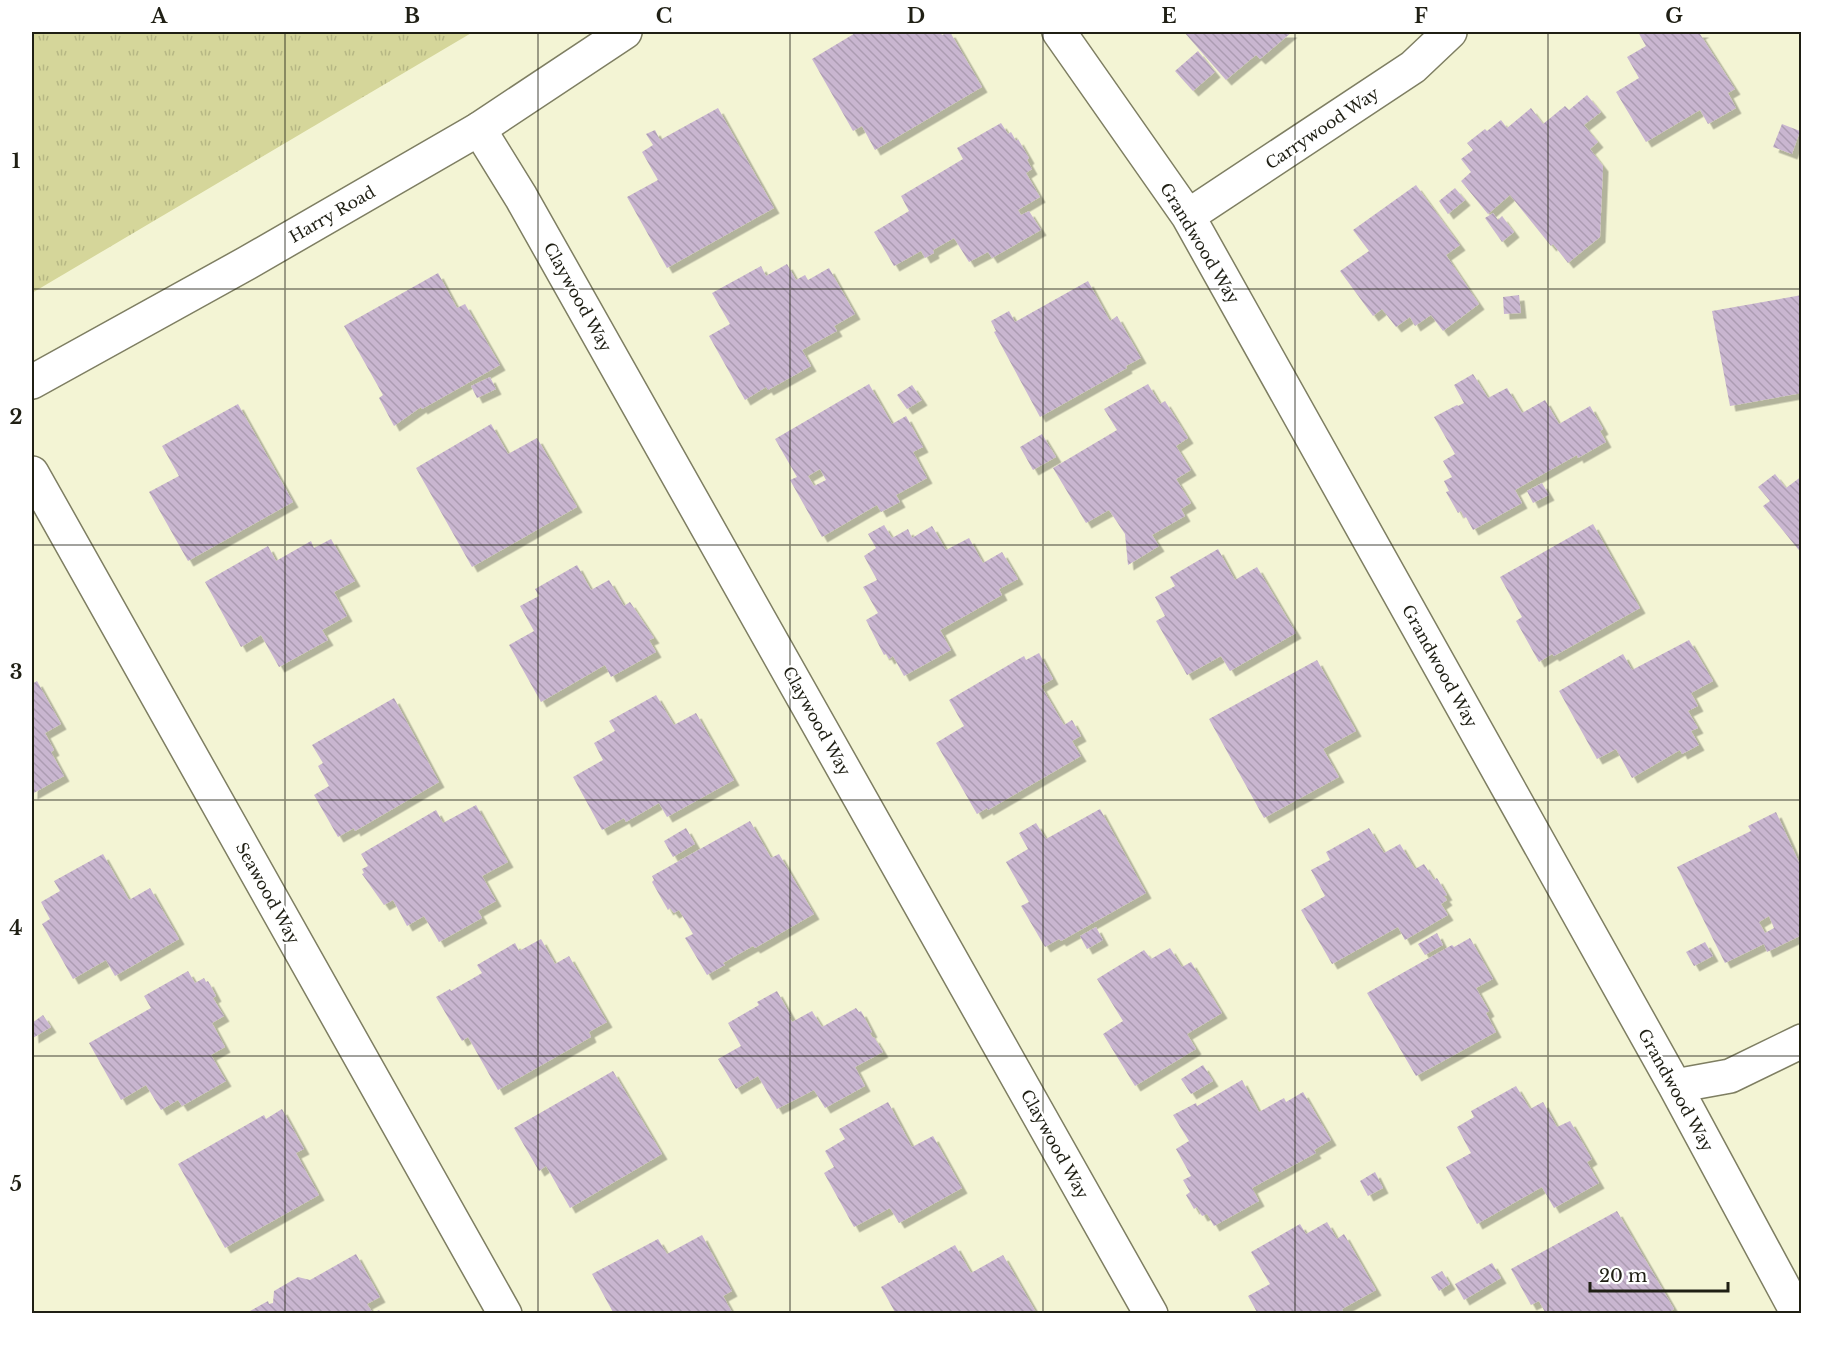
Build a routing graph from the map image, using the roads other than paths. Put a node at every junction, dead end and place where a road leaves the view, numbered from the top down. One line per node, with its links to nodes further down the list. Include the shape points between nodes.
1 (625, 32): 4 (street, Harry Road)
2 (1059, 32): 5 (street, Grandwood Way)
3 (1450, 32): 5 (street, Carrywood Way, via 1413,67)
4 (479, 129): 6 (street, Harry Road); 11 (street, Claywood Way, via 522,198)
5 (1188, 216): 9 (street, Grandwood Way)
6 (32, 382)
7 (32, 473): 10 (street, Seawood Way)
8 (1802, 1041): 9 (street, via 1730,1076)
9 (1675, 1086): 12 (street, Grandwood Way)
10 (505, 1314)
11 (1151, 1314)
12 (1798, 1314)

